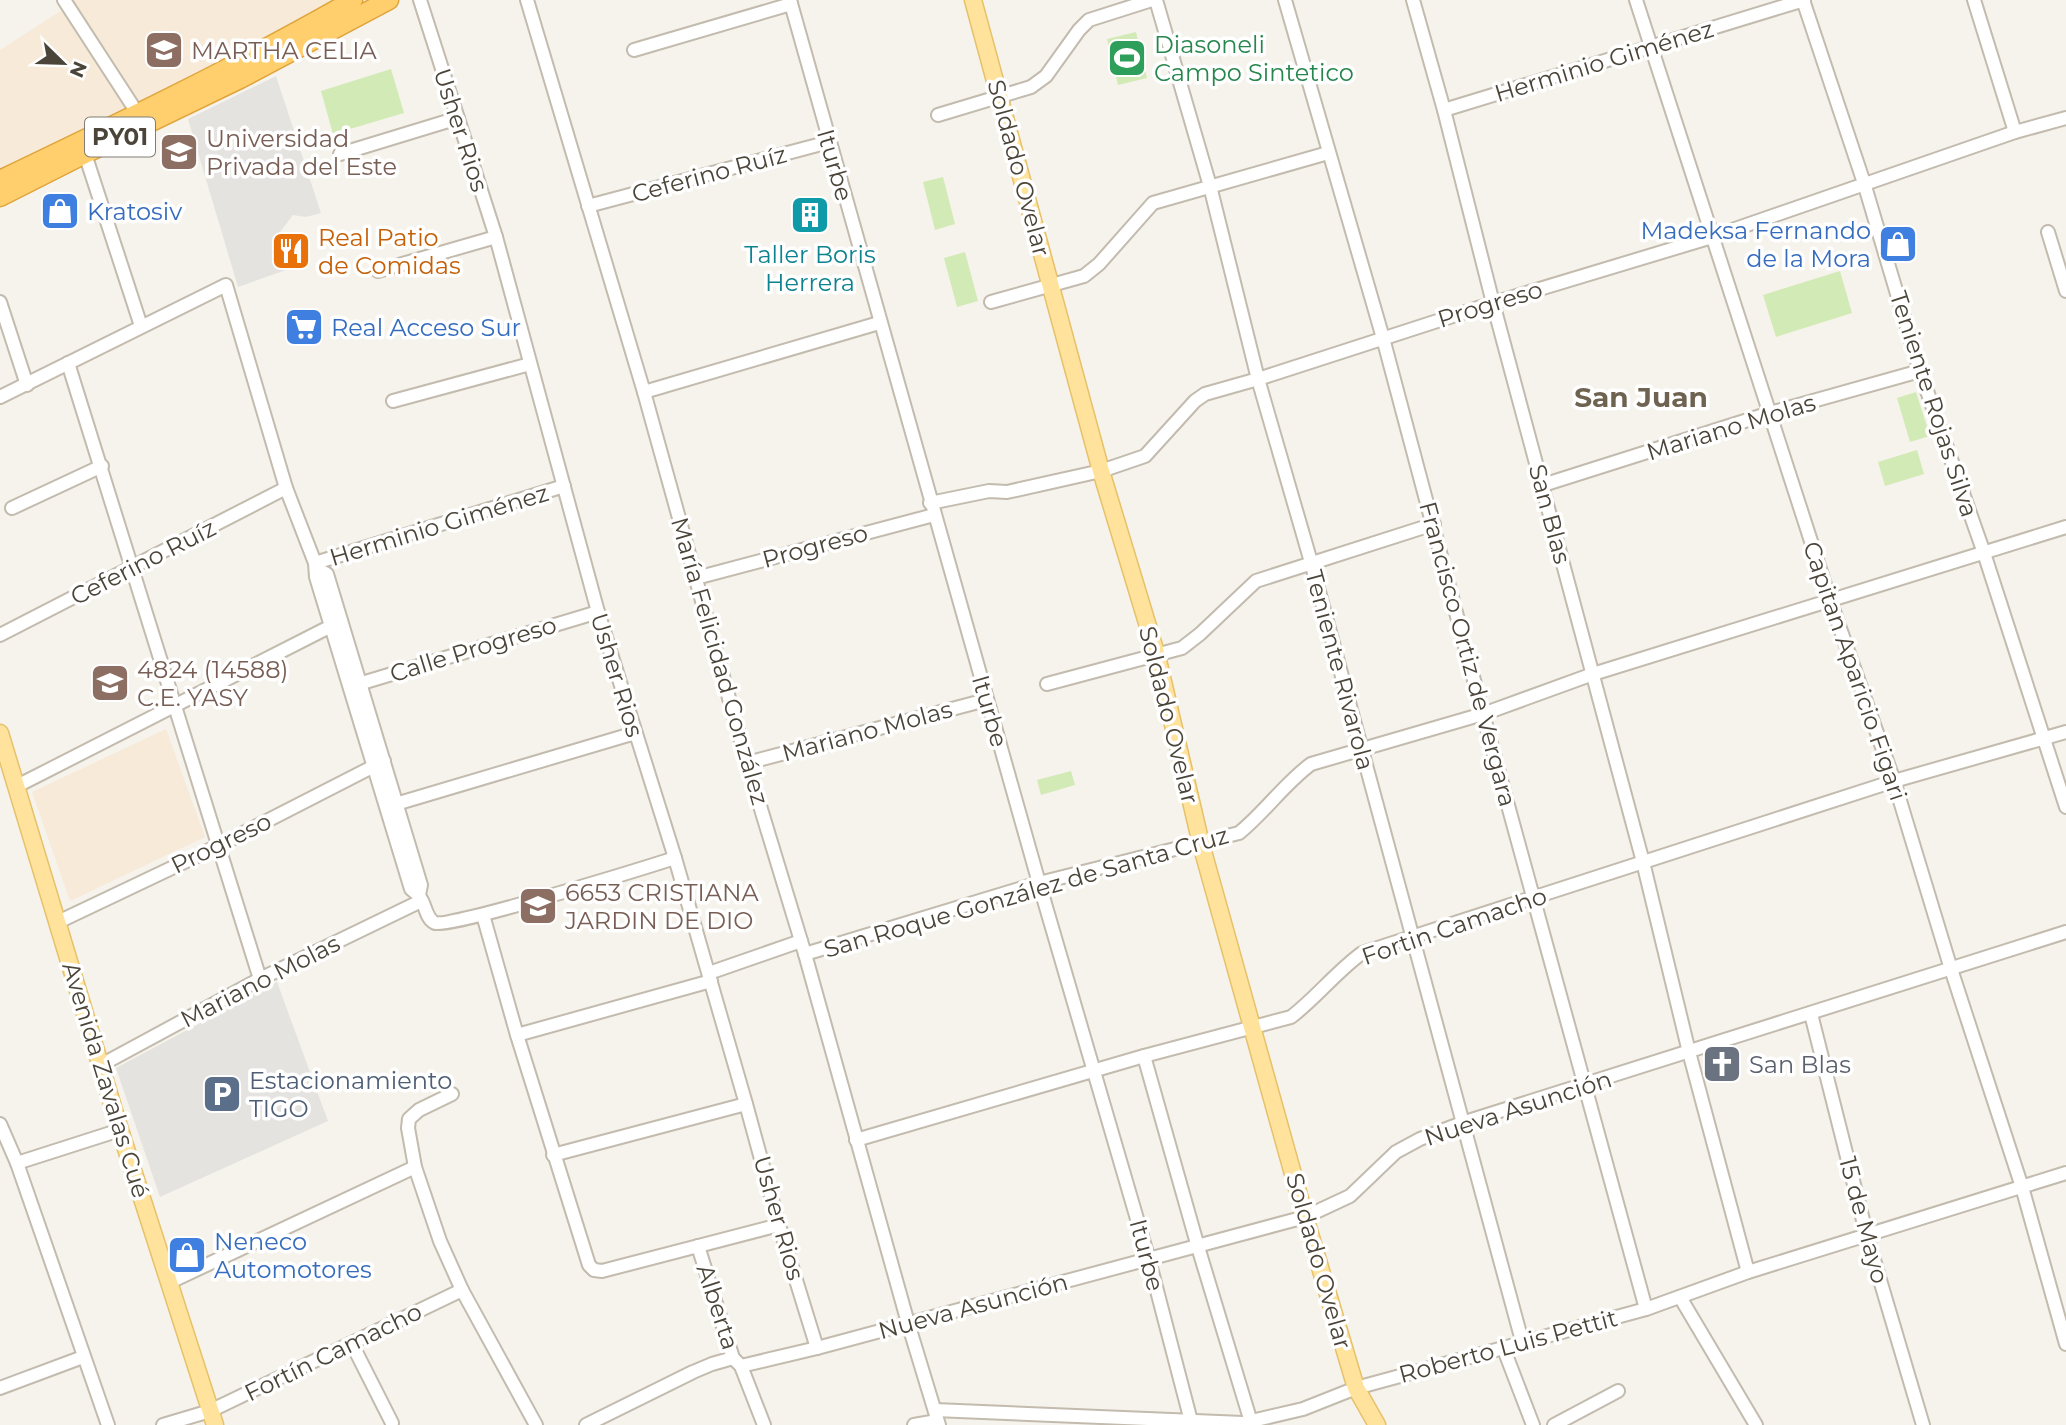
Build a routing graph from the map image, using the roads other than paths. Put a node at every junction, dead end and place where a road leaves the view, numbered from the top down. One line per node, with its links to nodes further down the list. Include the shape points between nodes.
1 (64, 0): 18 (street)
2 (389, 0): 25 (highway, PY01)
3 (420, 0): 20 (street, Usher Rios)
4 (527, 0): 31 (street, María Felicidad González)
5 (973, 0): 16 (main road, Soldado Ovelar)
6 (1154, 0): 16 (street, via 1089,20 1046,76 1031,87); 29 (street, Teniente Rivarola)
7 (1285, 0): 24 (street, Francisco Ortiz de Vergara)
8 (1413, 0): 17 (street, San Blas)
9 (1636, 0): 14 (street, Capitan Aparicio Figari)
10 (1803, 0): 14 (street, Herminio Giménez); 28 (street, Teniente Rojas Silva)
11 (1974, 0): 22 (street)
12 (344, 2): 18 (highway, PY01)
13 (791, 2): 15 (street); 23 (street, Iturbe)
14 (1652, 47): 17 (street, Herminio Giménez); 34 (street, Capitan Aparicio Figari)
15 (634, 50)
16 (1000, 97): 19 (street); 36 (main road, Soldado Ovelar)
17 (1444, 110): 40 (street, San Blas)
18 (138, 114): 27 (highway, PY01)
19 (937, 115)
20 (458, 118): 26 (street); 33 (street, Usher Rios)
21 (2066, 118): 22 (street, Progreso)
22 (2015, 132): 28 (street, Progreso)
23 (829, 142): 31 (street, Ceferino Ruíz); 41 (street, Iturbe)
24 (1328, 153): 29 (street); 43 (street, Francisco Ortiz de Vergara)
25 (85, 154): 30 (highway, PY01); 42 (street)
26 (340, 154)
27 (0, 180)
28 (1864, 183): 34 (street, Progreso); 46 (street, Teniente Rojas Silva)
29 (1210, 186): 36 (street, via 1153,203 1084,276); 47 (street, Teniente Rivarola)
30 (0, 197)
31 (588, 206): 49 (street, María Felicidad González)
32 (2048, 232): 37 (street)
33 (496, 237): 35 (street); 45 (street, Usher Rios)
34 (1712, 237): 40 (street, Progreso); 52 (street, Capitan Aparicio Figari)
35 (378, 271)
36 (1050, 286): 39 (street); 54 (main road, Soldado Ovelar)
37 (2066, 292)
38 (0, 302): 48 (street)
39 (991, 302)
40 (1493, 303): 43 (street, Progreso); 55 (street, San Blas)
41 (879, 323): 49 (street); 59 (street, Iturbe)
42 (141, 327): 44 (street); 57 (street, via 226,285)
43 (1383, 338): 47 (street, Progreso); 60 (street, Francisco Ortiz de Vergara)
44 (68, 363): 48 (street); 53 (street)
45 (530, 365): 51 (street); 56 (street, Usher Rios)
46 (1920, 371): 52 (street, Mariano Molas); 62 (street, Teniente Rojas Silva)
47 (1258, 379): 54 (street, Progreso, via 1205,394 1145,456); 63 (street, Teniente Rivarola)
48 (27, 385): 50 (street)
49 (644, 392): 66 (street, María Felicidad González)
50 (0, 397)
51 (393, 401)
52 (1770, 413): 55 (street, Mariano Molas); 67 (street, Capitan Aparicio Figari)
53 (102, 466): 58 (street); 65 (street)
54 (1101, 471): 59 (street, Progreso, via 1007,492 989,491); 71 (main road, Soldado Ovelar)
55 (1543, 485): 72 (street, San Blas)
56 (564, 486): 64 (street, Herminio Giménez); 68 (street, Usher Rios)
57 (286, 488): 64 (street); 65 (street, Ceferino Ruíz)
58 (12, 508)
59 (932, 509): 66 (street, Progreso); 75 (street, Iturbe)
60 (1434, 524): 63 (street); 77 (street, Francisco Ortiz de Vergara)
61 (2066, 527): 62 (street, San Roque González de Santa Cruz)
62 (1984, 553): 67 (street, San Roque González de Santa Cruz); 81 (street, Teniente Rojas Silva)
63 (1311, 562): 71 (street, via 1256,581 1182,648); 82 (street, Teniente Rivarola)
64 (316, 566): 69 (street, via 327,574)
65 (131, 568): 70 (street, Ceferino Ruíz); 76 (street)
66 (696, 578): 84 (street, María Felicidad González)
67 (1830, 600): 72 (street, San Roque González de Santa Cruz); 85 (street, Capitan Aparicio Figari)
68 (598, 612): 74 (street, Calle Progreso); 80 (street, Usher Rios)
69 (336, 624): 74 (street); 76 (street)
70 (0, 635)
71 (1157, 656): 73 (street); 89 (main road, Soldado Ovelar)
72 (1593, 674): 77 (street, San Roque González de Santa Cruz); 92 (street, San Blas)
73 (1047, 684)
74 (354, 685): 83 (street)
75 (986, 700): 84 (street, Mariano Molas); 93 (street, Iturbe)
76 (175, 706): 86 (street); 90 (street)
77 (1483, 714): 82 (street, San Roque González de Santa Cruz); 95 (street, Francisco Ortiz de Vergara)
78 (2066, 732): 81 (street, Fortin Camacho)
79 (0, 733): 86 (main road, Avenida Zavalas Cué)
80 (635, 733): 87 (street); 91 (street, Usher Rios)
81 (2043, 740): 85 (street, Fortin Camacho); 88 (street, Teniente Rojas Silva)
82 (1360, 748): 89 (street, San Roque González de Santa Cruz, via 1311,764 1239,833); 99 (street, Teniente Rivarola)
83 (378, 763): 87 (street); 90 (street, Progreso)
84 (747, 763): 100 (street, María Felicidad González)
85 (1894, 781): 92 (street, Fortin Camacho); 101 (street, Capitan Aparicio Figari)
86 (17, 786): 97 (main road, Avenida Zavalas Cué)
87 (391, 805): 94 (street, via 411,889)
88 (2066, 807)
89 (1201, 844): 93 (street, San Roque González de Santa Cruz); 105 (main road, Soldado Ovelar)
90 (220, 845): 97 (street, Progreso); 103 (street)
91 (675, 858): 96 (street); 102 (street, Usher Rios)
92 (1643, 862): 95 (street, Fortin Camacho); 107 (street, San Blas)
93 (1039, 883): 100 (street, San Roque González de Santa Cruz); 110 (street, Iturbe)
94 (420, 898): 96 (street, via 434,923); 103 (street, Mariano Molas)
95 (1534, 899): 99 (street, Fortin Camacho); 111 (street, Francisco Ortiz de Vergara)
96 (483, 915): 106 (street)
97 (58, 922): 109 (main road, Avenida Zavalas Cué)
98 (2066, 932): 101 (street, Nueva Asunción)
99 (1413, 937): 105 (street, Fortin Camacho, via 1362,953 1291,1017); 114 (street, Teniente Rivarola)
100 (803, 948): 102 (street, San Roque González de Santa Cruz); 117 (street, María Felicidad González)
101 (1951, 969): 104 (street, Nueva Asunción); 122 (street, Capitan Aparicio Figari)
102 (710, 977): 106 (street, San Roque González de Santa Cruz); 113 (street, Usher Rios)
103 (260, 979): 109 (street, Mariano Molas)
104 (1811, 1014): 107 (street, Nueva Asunción); 125 (street, 15 de Mayo)
105 (1254, 1028): 108 (street, Fortin Camacho); 123 (main road, Soldado Ovelar)
106 (517, 1035): 118 (street)
107 (1689, 1052): 111 (street, Nueva Asunción); 129 (street, San Blas)
108 (1144, 1056): 110 (street, Fortin Camacho); 127 (street)
109 (101, 1065): 116 (main road, Avenida Zavalas Cué)
110 (1094, 1071): 117 (street, Fortin Camacho); 128 (street, Iturbe)
111 (1585, 1085): 114 (street, Nueva Asunción); 133 (street, Francisco Ortiz de Vergara)
112 (452, 1094): 120 (street, via 409,1119)
113 (746, 1104): 118 (street); 124 (street, Usher Rios)
114 (1462, 1123): 123 (street, Nueva Asunción, via 1396,1152 1350,1196); 135 (street, Teniente Rivarola)
115 (0, 1124): 119 (street)
116 (120, 1130): 119 (street); 130 (main road, Avenida Zavalas Cué)
117 (856, 1140): 134 (street, María Felicidad González)
118 (553, 1155): 126 (street, via 594,1270)
119 (16, 1163): 140 (street)
120 (415, 1167): 130 (street); 131 (street)
121 (2066, 1173): 122 (street, Roberto Luis Pettit)
122 (2022, 1186): 125 (street, Roberto Luis Pettit); 137 (street, Capitan Aparicio Figari)
123 (1305, 1217): 127 (street, Nueva Asunción); 143 (main road, Soldado Ovelar)
124 (779, 1225): 126 (street); 139 (street, Usher Rios)
125 (1867, 1236): 129 (street, Roberto Luis Pettit); 161 (street, 15 de Mayo)
126 (698, 1247): 141 (street, Alberta)
127 (1198, 1247): 128 (street, Nueva Asunción); 150 (street)
128 (1149, 1260): 134 (street, Nueva Asunción); 148 (street, Iturbe)
129 (1748, 1272): 132 (street, Roberto Luis Pettit)
130 (170, 1282): 145 (main road, Avenida Zavalas Cué)
131 (462, 1290): 136 (street, Fortín Camacho); 153 (street)
132 (1680, 1297): 133 (street, Roberto Luis Pettit); 160 (street)
133 (1646, 1309): 135 (street, Roberto Luis Pettit)
134 (908, 1323): 139 (street, Nueva Asunción); 146 (street)
135 (1521, 1341): 138 (street, Roberto Luis Pettit)
136 (352, 1344): 145 (street, Fortín Camacho); 149 (street)
137 (2066, 1344)
138 (1503, 1347): 143 (street, Roberto Luis Pettit); 158 (street)
139 (817, 1348): 141 (street, Nueva Asunción)
140 (83, 1357): 142 (street); 151 (street)
141 (737, 1362): 154 (street, Nueva Asunción, via 712,1364); 155 (street, Alberta)
142 (0, 1388)
143 (1356, 1388): 150 (street, Roberto Luis Pettit, via 1303,1409); 157 (main road, Soldado Ovelar)
144 (1618, 1391): 159 (street)
145 (212, 1418): 152 (street, Fortín Camacho)
146 (937, 1419): 147 (street, Roberto Luis Pettit); 156 (street, Roberto Luis Pettit)
147 (1076, 1420): 148 (street, Roberto Luis Pettit)
148 (1191, 1421): 150 (street, Roberto Luis Pettit)
149 (392, 1423)
150 (1246, 1423)
151 (108, 1425)
152 (163, 1425)
153 (537, 1425)
154 (586, 1425)
155 (764, 1425)
156 (914, 1425)
157 (1377, 1425)
158 (1533, 1425)
159 (1554, 1425)
160 (1756, 1425)
161 (1923, 1425)

